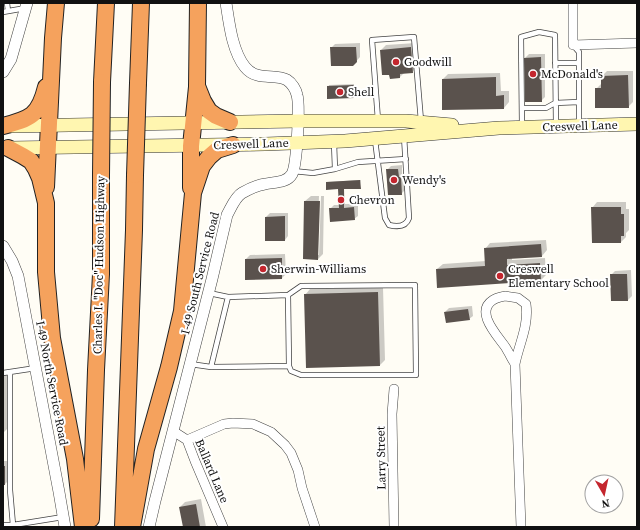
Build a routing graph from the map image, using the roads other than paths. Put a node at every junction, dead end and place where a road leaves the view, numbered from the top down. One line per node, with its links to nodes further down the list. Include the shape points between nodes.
1 (7, 3): 9 (lane)
2 (56, 3): 12 (highway)
3 (106, 3): 65 (highway, Charles I. "Doc" Hudson Highway, bridge, via 102,82 101,274)
4 (141, 3): 66 (highway, bridge)
5 (198, 3): 17 (highway)
6 (226, 3): 21 (street, via 236,50 245,67 262,77 287,80 291,83 298,96)
7 (573, 3): 11 (street)
8 (26, 6): 9 (lane); 13 (street)
9 (6, 11)
10 (637, 43): 11 (street)
11 (573, 45): 15 (lane, via 579,52)
12 (52, 58): 27 (highway); 28 (highway, via 38,109 24,120)
13 (7, 60): 16 (street)
14 (555, 63): 15 (lane); 19 (lane); 20 (lane, via 555,35 538,32 521,37)
15 (579, 63): 18 (lane)
16 (3, 72)
17 (197, 86): 23 (highway); 24 (highway, via 209,111)
18 (579, 102): 19 (lane); 29 (lane)
19 (555, 104): 20 (lane, via 546,108); 30 (lane)
20 (522, 108): 32 (lane)
21 (298, 121): 22 (main road, Creswell Lane); 24 (main road, Creswell Lane); 36 (street)
22 (378, 121): 25 (main road, Creswell Lane); 25 (lane, via 372,40 414,37)
23 (193, 122): 24 (main road, Creswell Lane); 27 (main road, Creswell Lane); 38 (highway)
24 (230, 122)
25 (421, 122): 31 (main road, Creswell Lane)
26 (637, 124): 29 (main road, Creswell Lane)
27 (50, 125): 28 (main road, Creswell Lane); 39 (highway)
28 (3, 126)
29 (579, 126): 30 (main road, Creswell Lane)
30 (556, 127): 32 (main road, Creswell Lane)
31 (499, 128): 32 (main road, Creswell Lane); 33 (main road, Creswell Lane)
32 (522, 128)
33 (404, 136): 34 (main road, Creswell Lane); 41 (lane)
34 (375, 138): 35 (main road, Creswell Lane); 42 (lane)
35 (334, 141): 36 (main road, Creswell Lane); 43 (lane)
36 (296, 142): 37 (main road, Creswell Lane); 44 (street)
37 (234, 145): 38 (main road, Creswell Lane); 45 (highway, via 217,150 209,157 202,166)
38 (191, 146): 39 (main road, Creswell Lane); 45 (highway, via 190,184)
39 (49, 148): 40 (main road, Creswell Lane); 46 (highway)
40 (5, 149): 46 (highway, via 31,162 40,178)
41 (406, 159): 42 (lane); 42 (lane, via 409,218 408,222 401,226 389,225 385,218)
42 (378, 161): 43 (lane, via 358,162)
43 (335, 169): 44 (lane, via 313,174)
44 (293, 171): 48 (street, I-49 South Service Road, via 285,180 261,185 241,194 232,206 227,215)
45 (193, 193): 67 (highway, via 182,311 146,449)
46 (46, 203): 64 (highway, via 46,272 52,338 75,459)
47 (3, 246): 55 (street, I-49 North Service Road, via 18,276)
48 (209, 293): 50 (lane); 51 (street, I-49 South Service Road)
49 (288, 295): 50 (lane); 53 (lane); 53 (lane, via 301,286 415,286 416,375 301,375 291,371)
50 (228, 297): 54 (lane)
51 (190, 364): 54 (lane); 59 (street, I-49 South Service Road)
52 (515, 364): 52 (street, via 488,324 486,313 487,305 494,299 505,296 518,298 526,304 528,315); 72 (street)
53 (288, 366): 54 (lane)
54 (210, 367)
55 (36, 368): 57 (lane); 61 (street, I-49 North Service Road)
56 (3, 373): 57 (lane)
57 (10, 373): 63 (lane, via 10,490)
58 (394, 389): 71 (street, Larry Street)
59 (173, 431): 60 (street, Ballard Lane); 68 (street, I-49 South Service Road)
60 (187, 440): 69 (street, Ballard Lane); 70 (street, via 224,424 243,423 262,427 279,438 298,470)
61 (64, 522): 63 (lane)
62 (3, 525): 63 (lane)
63 (13, 525)
64 (83, 527)
65 (90, 527)
66 (123, 527)
67 (132, 527)
68 (150, 527)
69 (223, 527)
70 (315, 527)
71 (394, 527)
72 (521, 527)

